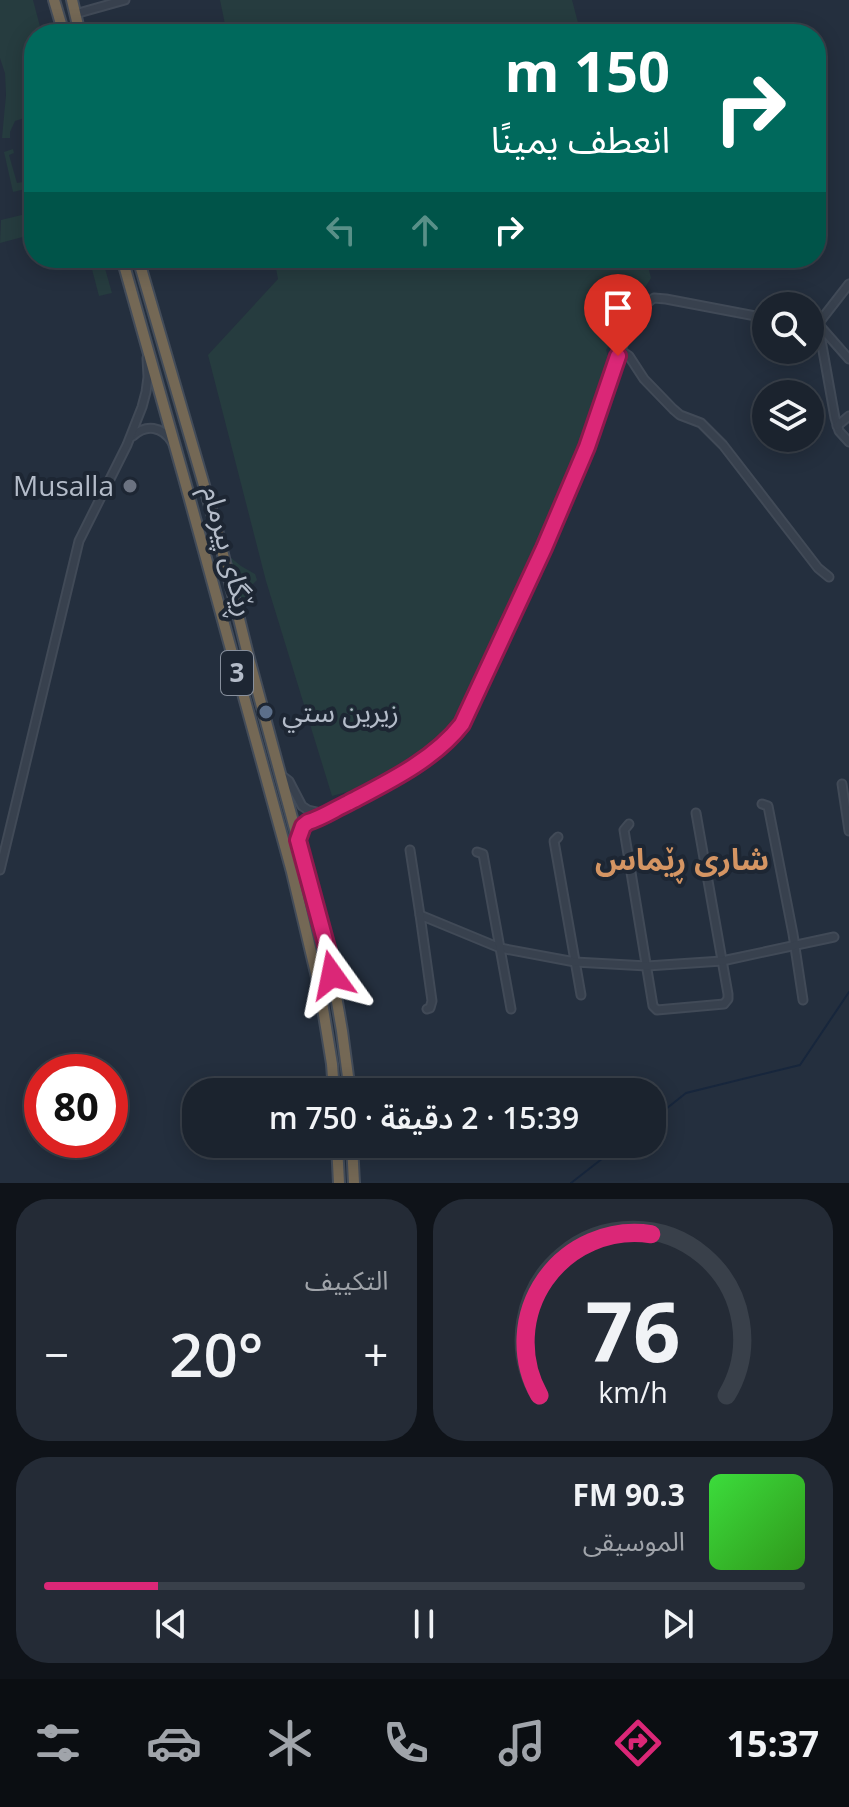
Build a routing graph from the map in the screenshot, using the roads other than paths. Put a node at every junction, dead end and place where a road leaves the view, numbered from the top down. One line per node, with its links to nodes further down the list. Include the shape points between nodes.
1 (54, 0): 5 (highway)
2 (72, 0): 4 (highway)
3 (125, 0): 4 (street)
4 (75, 14): 6 (highway)
5 (61, 24)
6 (78, 24)
7 (125, 268): 13 (highway, ڕێگای پیرمام / 3)
8 (141, 268): 22 (highway, ڕێگای پیرمام / 3)
9 (849, 284): 10 (street)
10 (824, 313)
11 (752, 315): 14 (street, via 654,298 639,311)
12 (824, 334): 15 (street)
13 (146, 348): 20 (street, via 146,392); 21 (highway, ڕێگای پیرمام / 3)
14 (620, 350): 24 (street, via 673,409 715,436); 29 (street, via 587,447 462,724 424,760)
15 (849, 359)
16 (823, 364): 18 (street)
17 (849, 416): 18 (street)
18 (837, 426): 19 (street)
19 (849, 442)
20 (127, 445): 21 (street, via 147,427 168,436); 36 (street, via 79,541)
21 (176, 448): 23 (highway, ڕێگای پیرمام / 3)
22 (226, 567): 23 (highway); 25 (highway, ڕێگای پیرمام / 3)
23 (211, 577): 48 (highway, ڕێگای پیرمام / 3, via 314,959)
24 (829, 577)
25 (280, 774): 29 (street, via 302,806); 33 (highway, ڕێگای پیرمام / 3)
26 (842, 784): 31 (street)
27 (762, 804): 39 (street, via 768,806)
28 (696, 813): 41 (street)
29 (326, 814): 33 (street, via 305,824)
30 (629, 824): 43 (street, via 624,830)
31 (849, 831)
32 (558, 837): 42 (street, via 554,841)
33 (298, 840): 49 (highway, ڕێگای پیرمام / 3, via 329,955)
34 (410, 850): 37 (street)
35 (477, 852): 40 (street, via 483,854)
36 (0, 870)
37 (420, 915): 40 (street); 46 (street, via 432,1001)
38 (834, 937): 39 (street)
39 (795, 946): 41 (street); 45 (street)
40 (500, 948): 42 (street); 47 (street)
41 (722, 961): 43 (street); 43 (street, via 728,999 724,1004 657,1010)
42 (575, 962): 43 (street); 44 (street)
43 (647, 966)
44 (581, 995)
45 (803, 1000)
46 (427, 1009)
47 (511, 1009)
48 (333, 1078)
49 (348, 1078)
50 (338, 1158): 52 (highway)
51 (353, 1158): 53 (highway)
52 (339, 1183)
53 (354, 1183)

